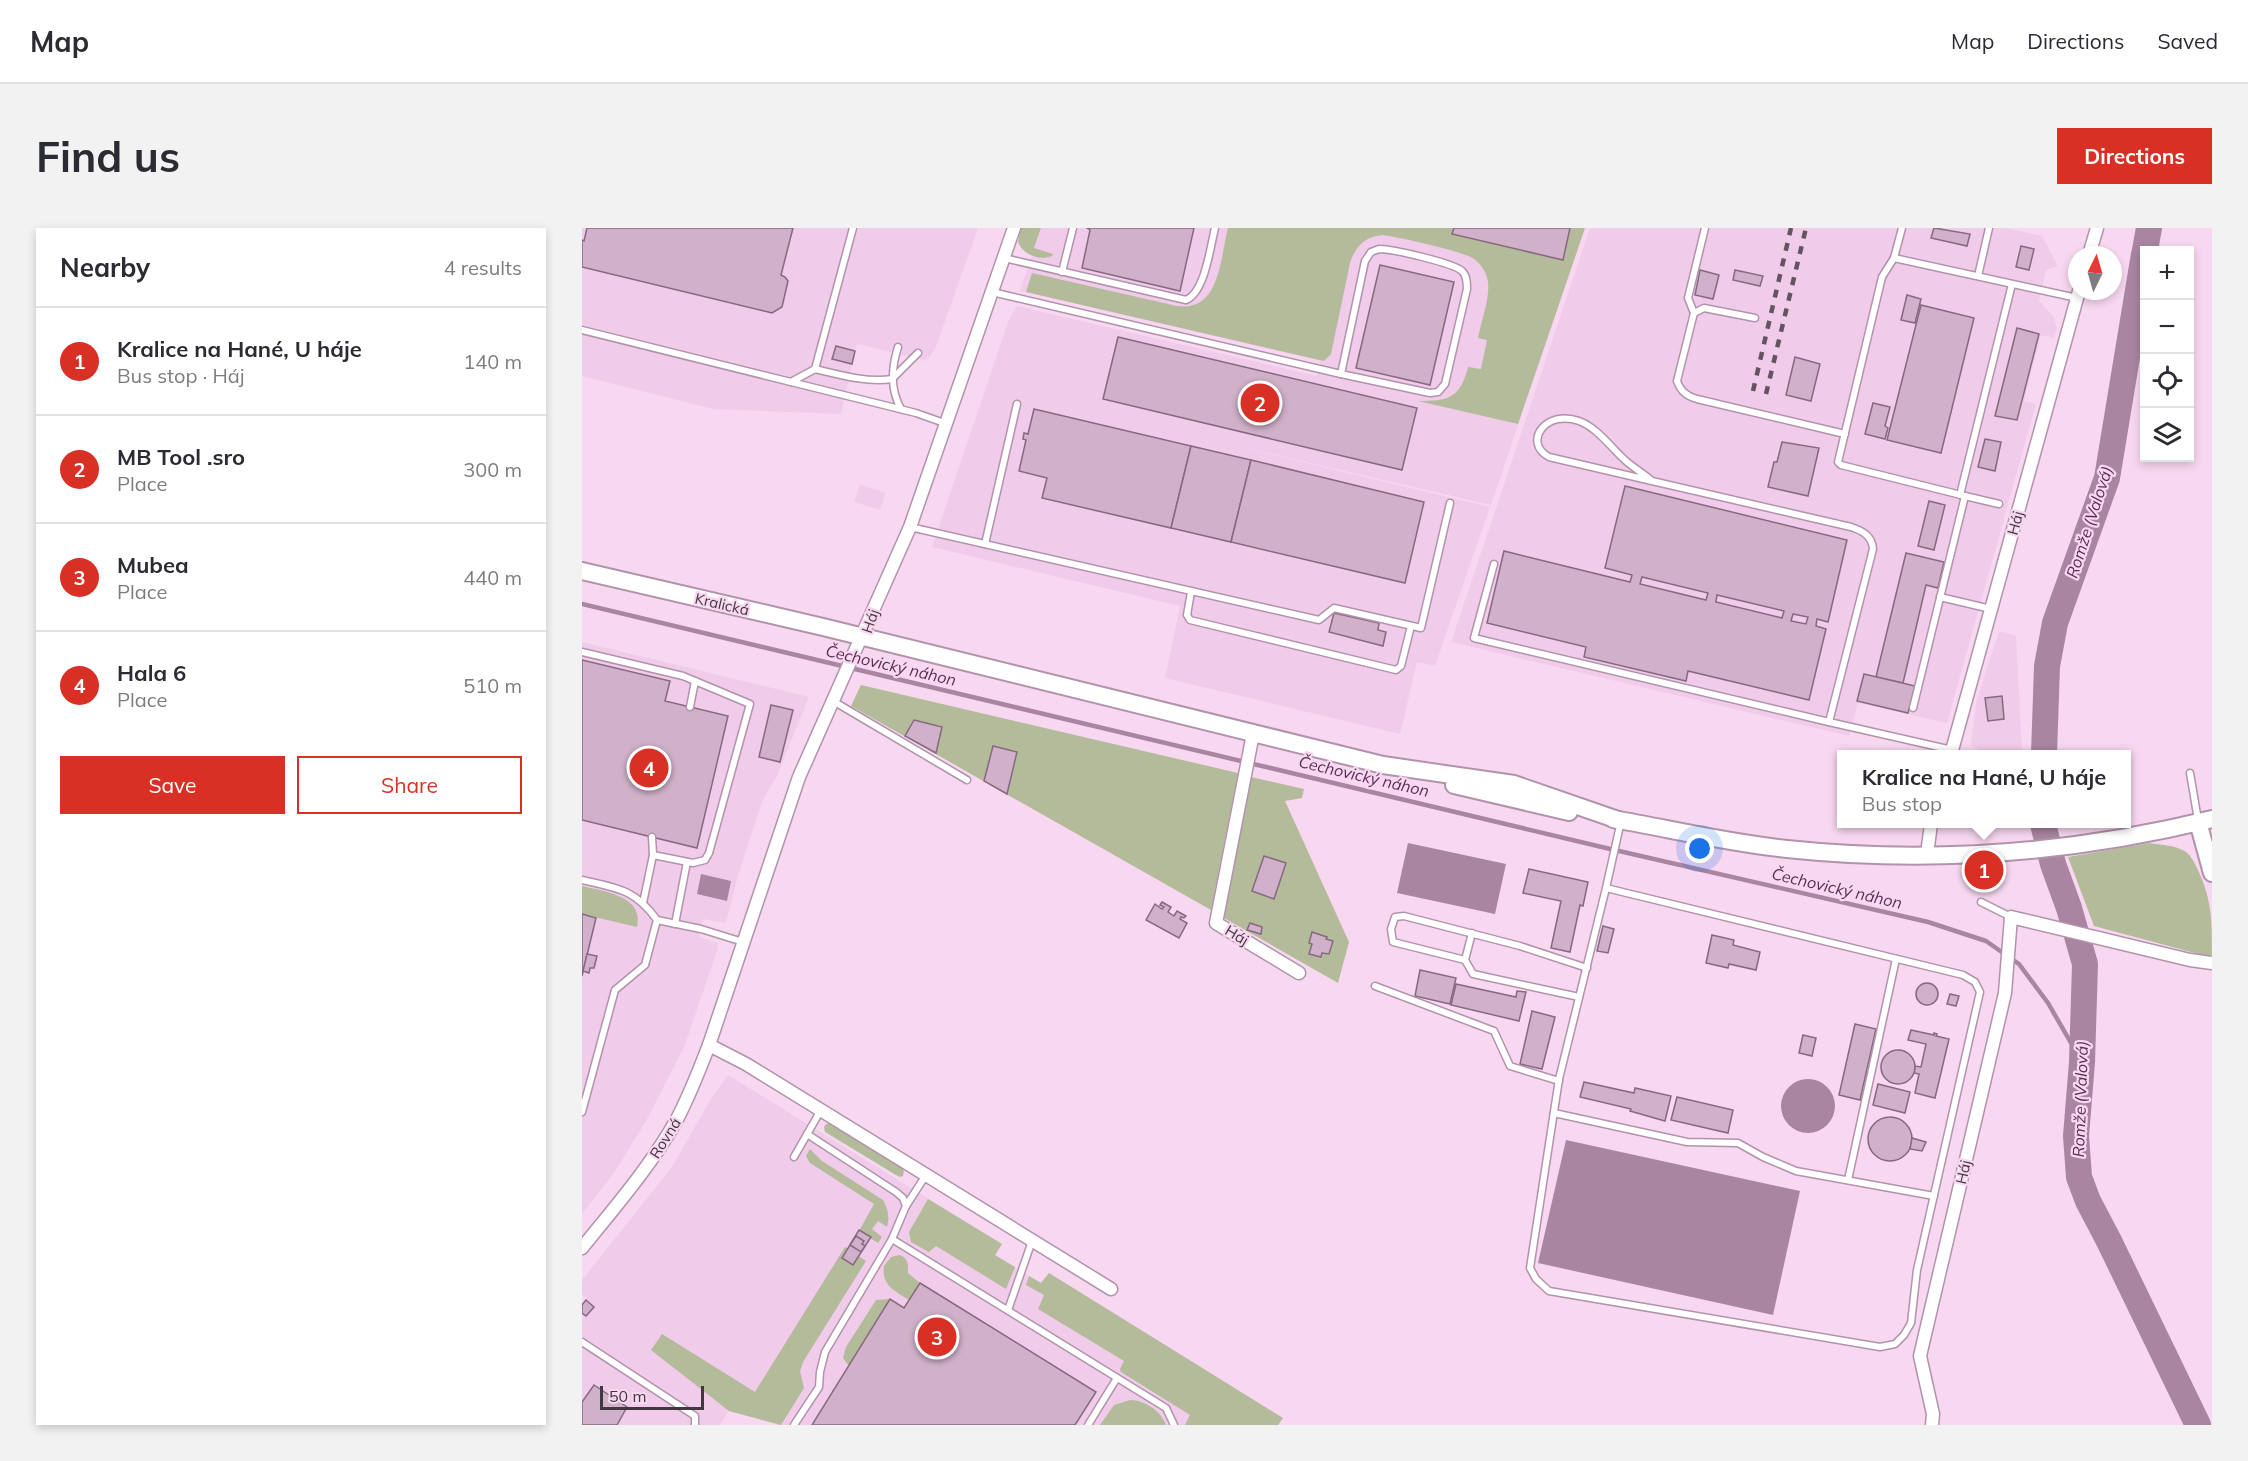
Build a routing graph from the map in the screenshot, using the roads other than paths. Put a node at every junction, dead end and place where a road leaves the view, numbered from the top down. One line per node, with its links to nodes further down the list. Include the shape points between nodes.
1 (853, 228): 23 (lane)
2 (1014, 228): 10 (street, Háj)
3 (1073, 228): 12 (lane)
4 (1215, 228): 12 (lane, via 1200,284 1195,295 1186,300)
5 (1705, 228): 18 (lane, via 1688,298)
6 (1902, 228): 11 (lane)
7 (1989, 228): 13 (lane)
8 (2097, 228): 9 (street)
9 (2092, 246)
10 (1004, 257): 12 (lane); 15 (street, Háj)
11 (1894, 258): 13 (lane); 30 (lane, via 1882,277)
12 (1062, 272)
13 (1978, 276): 14 (lane)
14 (2012, 284): 16 (lane); 32 (lane)
15 (992, 292): 24 (lane); 29 (street, Háj)
16 (2068, 293)
17 (2077, 300): 41 (street, Háj)
18 (1694, 313): 19 (lane, via 1704,308); 30 (lane, via 1677,381 1687,396)
19 (1755, 318)
20 (582, 330): 26 (lane)
21 (897, 347): 25 (lane)
22 (918, 353): 25 (lane)
23 (815, 369): 25 (lane, via 849,377); 26 (lane)
24 (1341, 374): 24 (lane, via 1365,261 1371,252 1385,249 1450,264 1463,272 1467,289 1441,391 1430,393)
25 (892, 379): 28 (lane)
26 (791, 382): 28 (lane)
27 (1017, 404): 36 (lane)
28 (901, 409): 29 (lane)
29 (947, 424): 35 (street, Háj)
30 (1845, 434): 32 (lane, via 1838,462 1841,465)
31 (1652, 481): 31 (lane, via 1583,423 1558,418 1541,430 1539,447 1549,457); 49 (lane, via 1851,527 1870,538 1873,549)
32 (1963, 496): 34 (lane); 40 (lane)
33 (1449, 503): 42 (lane, via 1421,628)
34 (1999, 504)
35 (910, 527): 36 (lane); 43 (street, Háj)
36 (985, 544): 39 (lane)
37 (1494, 564): 49 (lane, via 1474,638)
38 (582, 572): 43 (main road, Kralická)
39 (1191, 591): 42 (lane, via 1319,620 1334,608); 42 (lane, via 1187,615 1190,620 1396,669 1401,666)
40 (1940, 597): 41 (lane); 48 (lane)
41 (1991, 610): 52 (street, Háj)
42 (1411, 626)
43 (861, 637): 46 (street, Rovná); 50 (main road, Háj)
44 (582, 652): 45 (lane)
45 (695, 681): 47 (lane); 61 (lane, via 750,704 709,854 705,860)
46 (832, 701): 54 (lane); 71 (street, Rovná, via 799,777)
47 (690, 707)
48 (1913, 708)
49 (1829, 722): 51 (lane)
50 (1253, 734): 56 (main road, Háj, via 1511,799); 76 (street, Háj, via 1216,923)
51 (1943, 750)
52 (1952, 750)
53 (2190, 773): 55 (lane)
54 (967, 780)
55 (2205, 820): 59 (main road, Háj, via 2023,851); 62 (main road)
56 (1622, 821): 59 (main road, Háj, via 1788,849); 64 (lane)
57 (1930, 828): 59 (street)
58 (652, 837): 60 (lane)
59 (1927, 854)
60 (653, 855): 61 (lane); 66 (lane)
61 (687, 862): 69 (lane)
62 (2212, 873)
63 (582, 880): 66 (lane, via 621,889)
64 (1606, 888): 72 (lane); 75 (lane)
65 (1981, 902): 67 (lane)
66 (643, 903): 68 (lane)
67 (2011, 917): 74 (street); 101 (street, Háj, via 2005,993 1920,1356)
68 (657, 920): 69 (lane); 82 (lane, via 645,965 615,990)
69 (675, 924): 71 (lane)
70 (1472, 933): 73 (lane); 73 (lane, via 1404,916 1395,917 1391,929 1394,942); 75 (lane)
71 (744, 942): 79 (street, Rovná)
72 (1896, 958): 87 (lane); 88 (lane, via 1964,975 1975,982 1980,993)
73 (1465, 960): 78 (lane, via 1473,974)
74 (2212, 963)
75 (1587, 968): 78 (lane)
76 (1299, 973)
77 (1375, 986): 80 (lane, via 1494,1031 1510,1066)
78 (1579, 997): 80 (lane)
79 (709, 1045): 81 (street); 92 (street, Rovná, via 683,1107 660,1147)
80 (1559, 1081): 83 (lane)
81 (821, 1110): 84 (lane); 86 (street)
82 (582, 1112)
83 (1554, 1113): 87 (lane, via 1687,1142 1738,1143 1796,1171); 88 (lane, via 1530,1268 1549,1291 1880,1347 1895,1344 1911,1323 1917,1270)
84 (807, 1134): 85 (lane); 89 (lane, via 896,1192)
85 (794, 1157)
86 (926, 1175): 89 (lane); 91 (street)
87 (1848, 1180): 88 (lane)
88 (1934, 1196)
89 (906, 1206): 90 (lane)
90 (892, 1239): 94 (lane); 98 (lane, via 825,1352 819,1387)
91 (1032, 1241): 93 (street); 94 (lane)
92 (582, 1248)
93 (1112, 1289)
94 (1008, 1310): 96 (lane)
95 (582, 1342): 97 (lane, via 695,1416)
96 (1117, 1378): 99 (lane); 100 (lane, via 1166,1408)
97 (695, 1425)
98 (794, 1425)
99 (1088, 1425)
100 (1174, 1425)
101 (1932, 1425)

